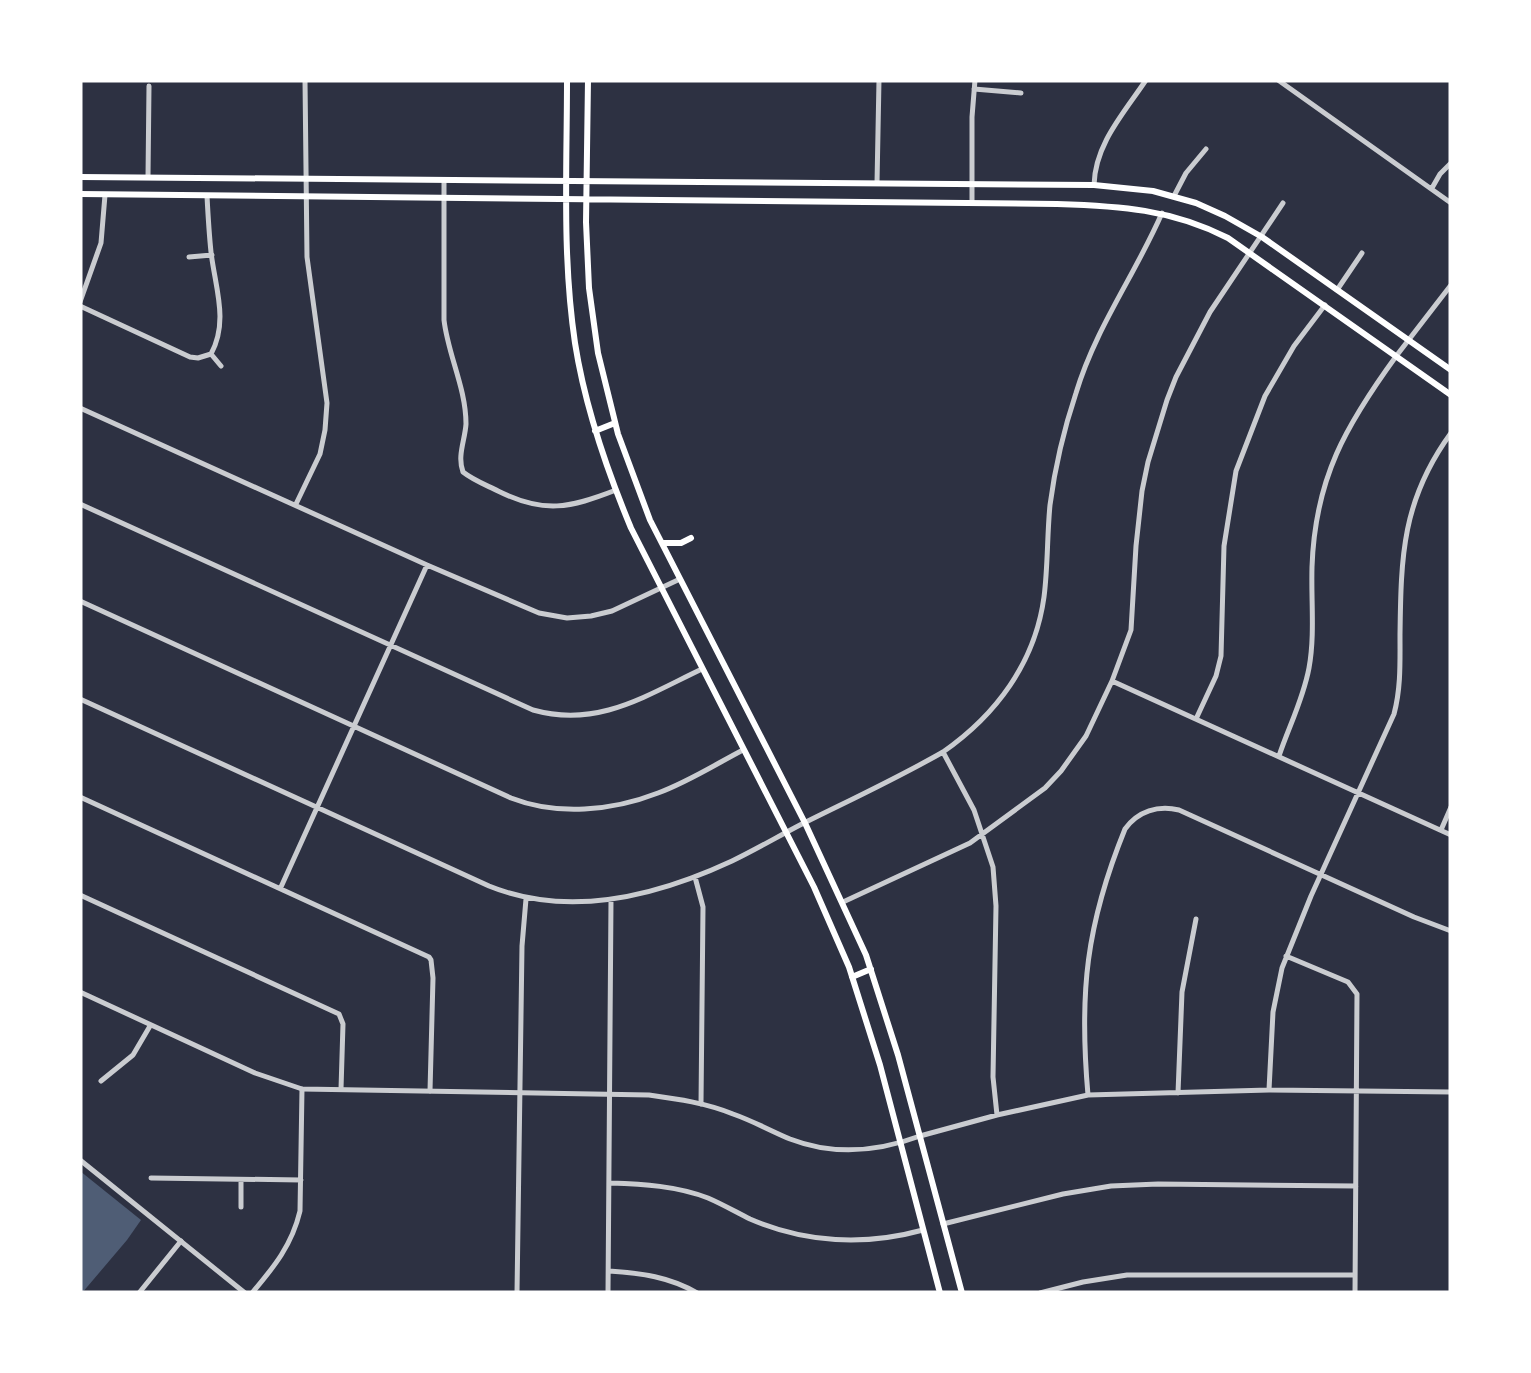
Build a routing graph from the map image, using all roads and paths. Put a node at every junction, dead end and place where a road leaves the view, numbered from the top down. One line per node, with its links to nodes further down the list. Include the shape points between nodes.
1 (305, 80): 15 (street)
2 (567, 80): 17 (main road)
3 (588, 80): 18 (main road)
4 (880, 80): 20 (street)
5 (975, 80): 9 (street)
6 (1146, 80): 22 (street, via 1100,150)
7 (1278, 80): 23 (street)
8 (148, 86): 14 (street)
9 (974, 89): 10 (street); 21 (street)
10 (1021, 92)
11 (1206, 149): 27 (street)
12 (1451, 163): 23 (street)
13 (80, 177): 14 (main road)
14 (148, 177): 15 (main road)
15 (305, 179): 16 (main road); 28 (street)
16 (444, 180): 17 (main road); 29 (street)
17 (566, 182): 18 (main road); 30 (main road)
18 (586, 182): 19 (main road); 31 (main road)
19 (776, 182): 20 (main road); 32 (main road)
20 (877, 183): 21 (main road)
21 (972, 185): 22 (main road); 33 (street)
22 (1094, 185): 27 (main road)
23 (1432, 189): 35 (street)
24 (80, 194): 25 (main road)
25 (105, 195): 26 (main road); 44 (street, via 101,243)
26 (207, 196): 28 (main road); 40 (street)
27 (1174, 196): 37 (main road)
28 (306, 197): 29 (main road); 58 (street, via 326,416 320,454)
29 (443, 199): 30 (main road); 56 (street, via 444,320 465,414 463,472 516,500 549,507)
30 (567, 200): 31 (main road); 54 (main road, via 572,314)
31 (586, 200): 32 (main road); 53 (main road, via 593,320)
32 (776, 200): 33 (main road)
33 (972, 203): 36 (main road, via 1110,205)
34 (1283, 203): 37 (street)
35 (1451, 203)
36 (1162, 213): 38 (main road, via 1211,229); 72 (street, via 1103,324 1074,397 1058,456 1044,597 1030,650 1001,700)
37 (1262, 237): 38 (street); 43 (main road)
38 (1250, 252): 45 (main road); 67 (street, via 1195,338 1158,428 1142,492 1131,630)
39 (1362, 254): 43 (street)
40 (212, 255): 41 (street); 47 (street, via 221,321)
41 (189, 258)
42 (1451, 285): 46 (street)
43 (1336, 290): 46 (main road)
44 (80, 304): 47 (street, via 190,356)
45 (1324, 305): 48 (main road); 69 (street, via 1265,396 1241,458 1226,525 1221,656)
46 (1409, 340): 48 (street); 50 (main road)
47 (211, 354): 49 (street)
48 (1397, 355): 51 (main road); 73 (street, via 1352,420 1324,489 1314,540 1310,662)
49 (221, 366)
50 (1451, 370)
51 (1451, 395)
52 (80, 408): 58 (street)
53 (615, 423): 54 (main road); 60 (main road)
54 (595, 430): 56 (main road)
55 (1451, 433): 74 (street, via 1414,499 1402,560 1398,699)
56 (616, 490): 63 (main road)
57 (80, 504): 65 (street)
58 (296, 504): 61 (street)
59 (691, 538): 60 (main road)
60 (662, 543): 62 (main road)
61 (427, 566): 63 (street, via 526,609 567,618 612,610); 65 (street)
62 (680, 579): 63 (street); 78 (main road)
63 (662, 587): 66 (main road)
64 (80, 601): 70 (street)
65 (391, 645): 66 (street, via 533,710 562,716 626,706); 70 (street)
66 (702, 668): 71 (main road)
67 (1112, 681): 69 (street); 81 (street, via 1062,771)
68 (80, 699): 77 (street)
69 (1196, 718): 73 (street)
70 (354, 726): 71 (street, via 511,798 557,809 612,806 660,793); 77 (street)
71 (744, 750): 80 (main road)
72 (943, 752): 78 (street); 81 (street)
73 (1278, 756): 74 (street)
74 (1359, 793): 79 (street); 83 (street)
75 (80, 797): 85 (street)
76 (1451, 807): 79 (street)
77 (317, 808): 85 (street); 87 (street)
78 (805, 822): 80 (street); 89 (main road)
79 (1441, 830): 82 (street)
80 (786, 832): 84 (street); 94 (main road)
81 (983, 833): 89 (street); 109 (street, via 995,884)
82 (1451, 834)
83 (1321, 875): 91 (street); 92 (street); 107 (street, via 1175,809 1154,809 1130,822 1105,882 1088,954)
84 (695, 878): 88 (street); 108 (street, via 703,907)
85 (281, 888): 101 (street, via 432,960)
86 (80, 895): 99 (street, via 339,1014)
87 (526, 899): 88 (street); 105 (street)
88 (611, 900): 106 (street)
89 (843, 902): 93 (main road)
90 (1196, 919): 104 (street, via 1182,992)
91 (1451, 931)
92 (1286, 956): 100 (street, via 1272,1012); 102 (street, via 1355,988)
93 (871, 969): 94 (main road); 110 (main road)
94 (852, 977): 111 (main road)
95 (80, 992): 96 (street)
96 (150, 1026): 97 (street, via 133,1055); 98 (street)
97 (101, 1080)
98 (302, 1089): 99 (street); 115 (street)
99 (340, 1089): 101 (street)
100 (1268, 1090): 102 (street); 104 (street)
101 (430, 1092): 105 (street)
102 (1356, 1092): 103 (street); 117 (street)
103 (1451, 1092)
104 (1178, 1093): 107 (street)
105 (519, 1094): 106 (street); 126 (street)
106 (611, 1094): 108 (street); 116 (street)
107 (1088, 1096): 109 (street)
108 (702, 1104): 111 (street, via 827,1150)
109 (998, 1115): 110 (street)
110 (920, 1136): 111 (street); 119 (main road)
111 (899, 1144): 120 (main road)
112 (80, 1160): 121 (street)
113 (151, 1178): 114 (street)
114 (241, 1178): 115 (street); 118 (street)
115 (300, 1180): 125 (street, via 300,1211 288,1247)
116 (610, 1182): 120 (street, via 676,1189 767,1226 823,1239 868,1240); 122 (street)
117 (1356, 1186): 119 (street, via 1110,1186); 123 (street)
118 (240, 1207)
119 (944, 1224): 130 (main road)
120 (923, 1230): 129 (main road)
121 (181, 1241): 124 (street); 125 (street)
122 (608, 1271): 127 (street); 128 (street, via 658,1277)
123 (1355, 1275): 131 (street, via 1128,1274); 132 (street)
124 (139, 1293)
125 (249, 1293)
126 (516, 1293)
127 (608, 1293)
128 (698, 1293)
129 (940, 1293)
130 (962, 1293)
131 (1040, 1293)
132 (1355, 1293)

